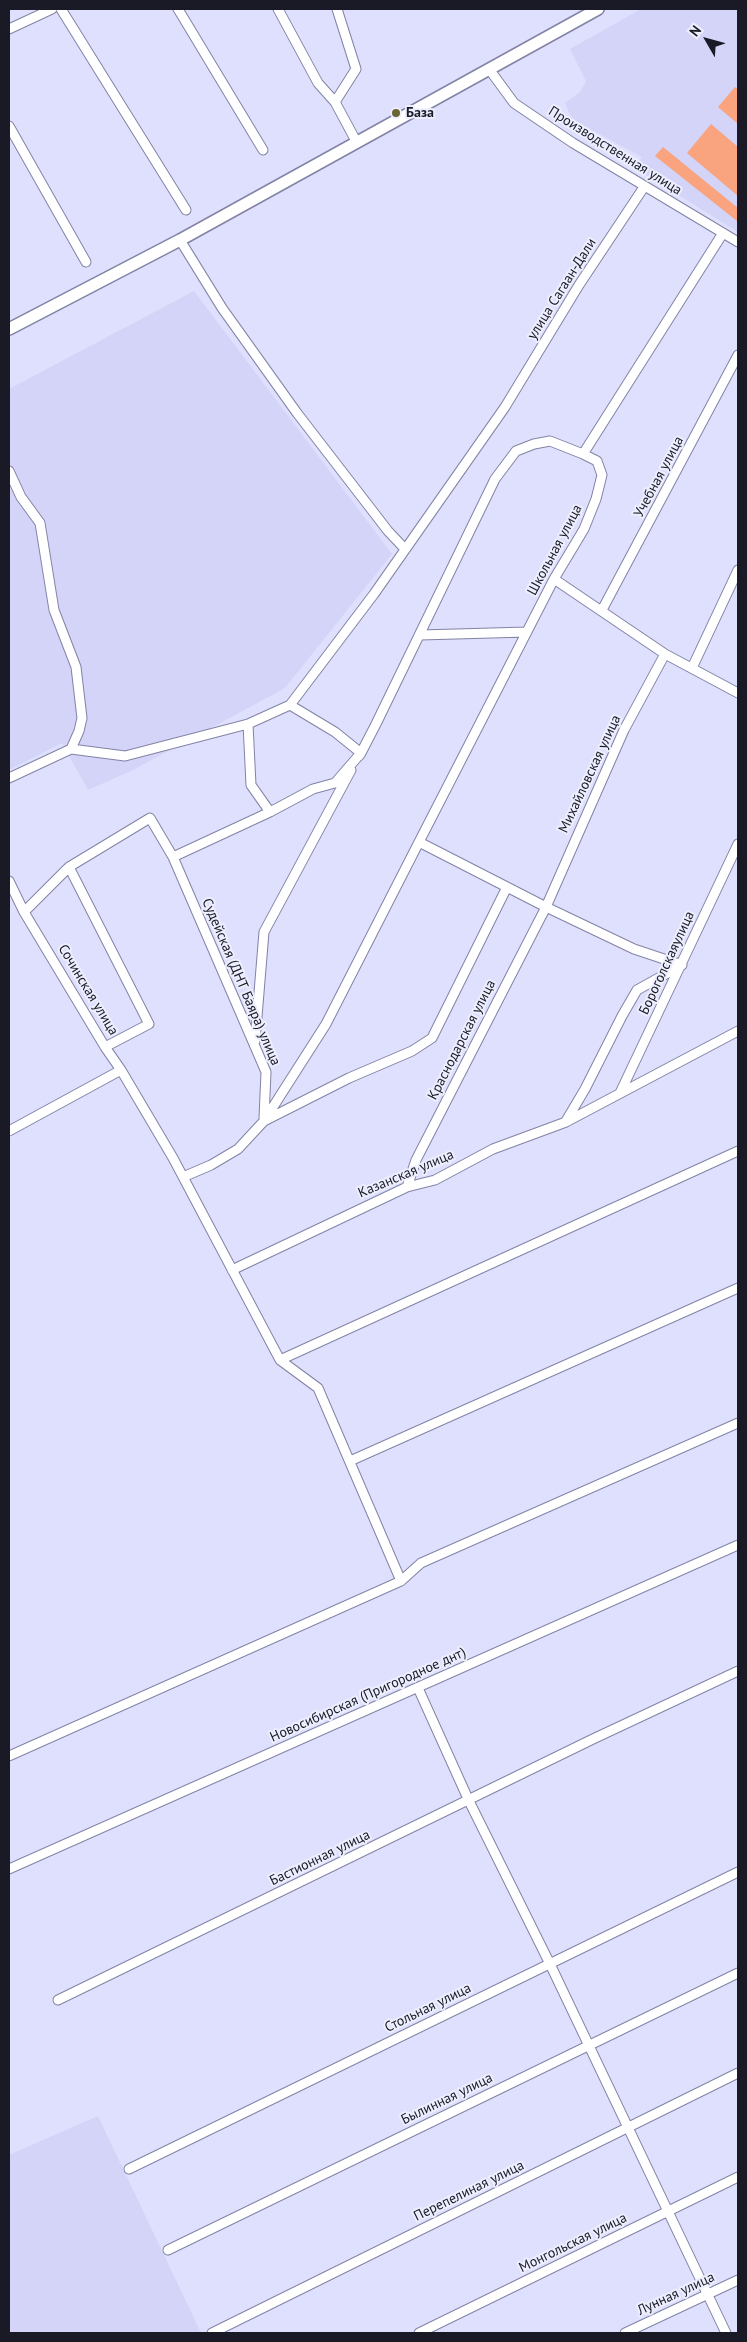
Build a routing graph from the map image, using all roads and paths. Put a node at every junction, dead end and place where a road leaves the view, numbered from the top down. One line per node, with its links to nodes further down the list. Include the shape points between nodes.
1 (52, 9): 7 (street)
2 (61, 9): 14 (street)
3 (178, 9): 12 (street)
4 (278, 9): 9 (street, via 318,83)
5 (337, 9): 9 (street, via 356,69)
6 (598, 9): 8 (main road)
7 (9, 29)
8 (489, 69): 11 (main road); 13 (street, Производственная улица, via 514,103)
9 (335, 102): 11 (street)
10 (9, 126): 18 (street)
11 (356, 141): 16 (main road)
12 (263, 150)
13 (644, 186): 15 (street, Производственная улица); 23 (street, улица Сагаан-Дали, via 505,407)
14 (186, 210)
15 (723, 233): 17 (street, Производственная улица); 21 (street)
16 (180, 240): 19 (main road); 23 (street, via 222,308 286,397 383,525)
17 (738, 242)
18 (86, 262)
19 (9, 329)
20 (738, 355): 26 (street, Учебная улица)
21 (583, 454): 25 (street, Школьная улица, via 598,461 602,476 584,529); 28 (street, via 550,441 516,451 495,479)
22 (9, 471): 34 (street, via 20,497 40,523 54,610 76,668 82,718)
23 (405, 549): 32 (street, улица Сагаан-Дали)
24 (738, 570): 30 (street)
25 (554, 579): 26 (street); 27 (street, Школьная улица)
26 (602, 610): 29 (street)
27 (527, 632): 28 (street); 38 (street, Школьная улица)
28 (420, 634): 35 (street)
29 (665, 654): 30 (street); 44 (street, Михайловская улица, via 624,730)
30 (692, 668): 31 (street)
31 (738, 693)
32 (290, 705): 33 (street); 35 (street)
33 (248, 724): 34 (street, via 125,756); 37 (street, via 251,785)
34 (71, 749): 36 (street)
35 (361, 752): 37 (street, via 335,783 313,788); 48 (street, via 264,932)
36 (9, 778)
37 (270, 812): 40 (street)
38 (419, 842): 43 (street); 52 (street, Школьная улица, via 326,1024)
39 (738, 844): 46 (street, Бороголскаяулица)
40 (173, 857): 41 (street, Судейская (ДНТ Баяра) улица, via 150,818); 48 (street, Судейская (ДНТ Баяра) улица)
41 (69, 867): 45 (street); 49 (street, Сочинская улица, via 149,1024)
42 (9, 882): 45 (street, Сочинская улица)
43 (507, 887): 44 (street); 52 (street, via 432,1038 412,1051 349,1078)
44 (546, 908): 46 (street, via 634,949); 57 (street, Краснодарская улица, via 416,1160)
45 (24, 912): 49 (street, Сочинская улица)
46 (682, 965): 51 (street, Бороголскаяулица); 53 (street, via 637,990)
47 (738, 1031): 51 (street, Казанская улица)
48 (255, 1044): 52 (street, Судейская (ДНТ Баяра) улица, via 266,1072)
49 (104, 1047): 50 (street)
50 (120, 1070): 54 (street); 56 (street)
51 (620, 1093): 53 (street, Казанская улица)
52 (264, 1121): 56 (street, via 238,1149)
53 (566, 1122): 57 (street, Казанская улица, via 493,1149 435,1180)
54 (9, 1131)
55 (738, 1152): 60 (street)
56 (183, 1177): 58 (street)
57 (407, 1187): 58 (street, Казанская улица)
58 (232, 1270): 60 (street)
59 (738, 1288): 62 (street)
60 (280, 1360): 62 (street, via 318,1388)
61 (738, 1423): 64 (street, via 421,1563)
62 (350, 1462): 64 (street)
63 (738, 1545): 66 (street, Новосибирская (Пригородное днт))
64 (401, 1581): 67 (street)
65 (738, 1671): 68 (street, Бастионная улица)
66 (418, 1688): 68 (street); 69 (street, Новосибирская (Пригородное днт))
67 (9, 1756)
68 (469, 1800): 71 (street); 73 (street, Бастионная улица)
69 (9, 1869)
70 (738, 1872): 71 (street, Стольная улица)
71 (550, 1964): 74 (street); 77 (street, Стольная улица)
72 (738, 1973): 74 (street, Былинная улица)
73 (58, 2000)
74 (588, 2046): 76 (street); 80 (street, Былинная улица)
75 (738, 2074): 76 (street, Перепелиная улица)
76 (628, 2127): 79 (street); 83 (street, Перепелиная улица)
77 (129, 2170)
78 (738, 2177): 79 (street, Монгольская улица)
79 (667, 2212): 82 (street); 84 (street, Монгольская улица)
80 (168, 2250)
81 (738, 2280): 82 (street, Лунная улица)
82 (707, 2293): 85 (street, Лунная улица); 86 (street)
83 (212, 2333)
84 (419, 2333)
85 (625, 2333)
86 (726, 2333)

